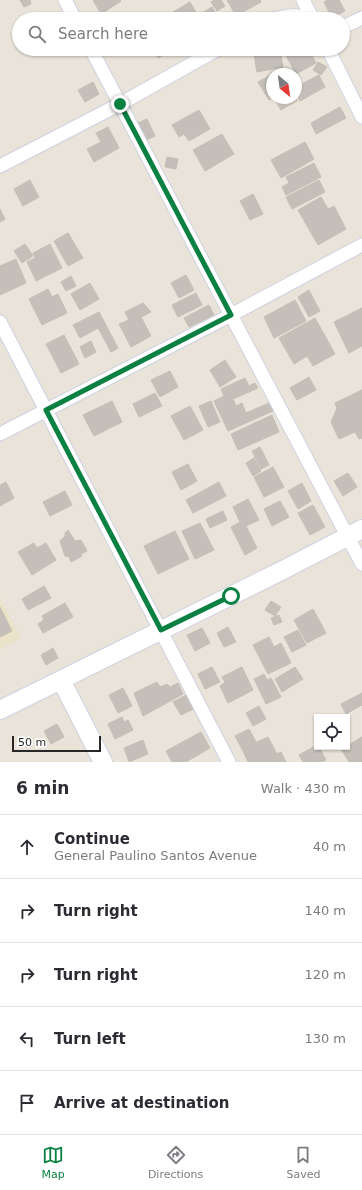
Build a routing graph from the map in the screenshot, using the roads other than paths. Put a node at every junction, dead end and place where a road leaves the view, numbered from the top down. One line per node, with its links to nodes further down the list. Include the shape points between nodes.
1 (65, 0): 3 (street)
2 (303, 0): 4 (street)
3 (71, 12)
4 (309, 12)
5 (362, 18): 6 (street)
6 (350, 24)
7 (94, 56): 10 (street)
8 (206, 56): 10 (street)
9 (331, 56): 11 (street)
10 (120, 104): 12 (street); 14 (street)
11 (362, 118)
12 (0, 166)
13 (362, 245): 14 (street)
14 (231, 315): 16 (street); 18 (street)
15 (0, 322): 16 (street)
16 (46, 410): 17 (street); 20 (street)
17 (0, 434)
18 (355, 533): 19 (street); 20 (main road)
19 (362, 564)
20 (161, 630): 21 (main road); 24 (street)
21 (61, 680): 22 (main road); 23 (main road)
22 (0, 710)
23 (103, 762)
24 (229, 762)

